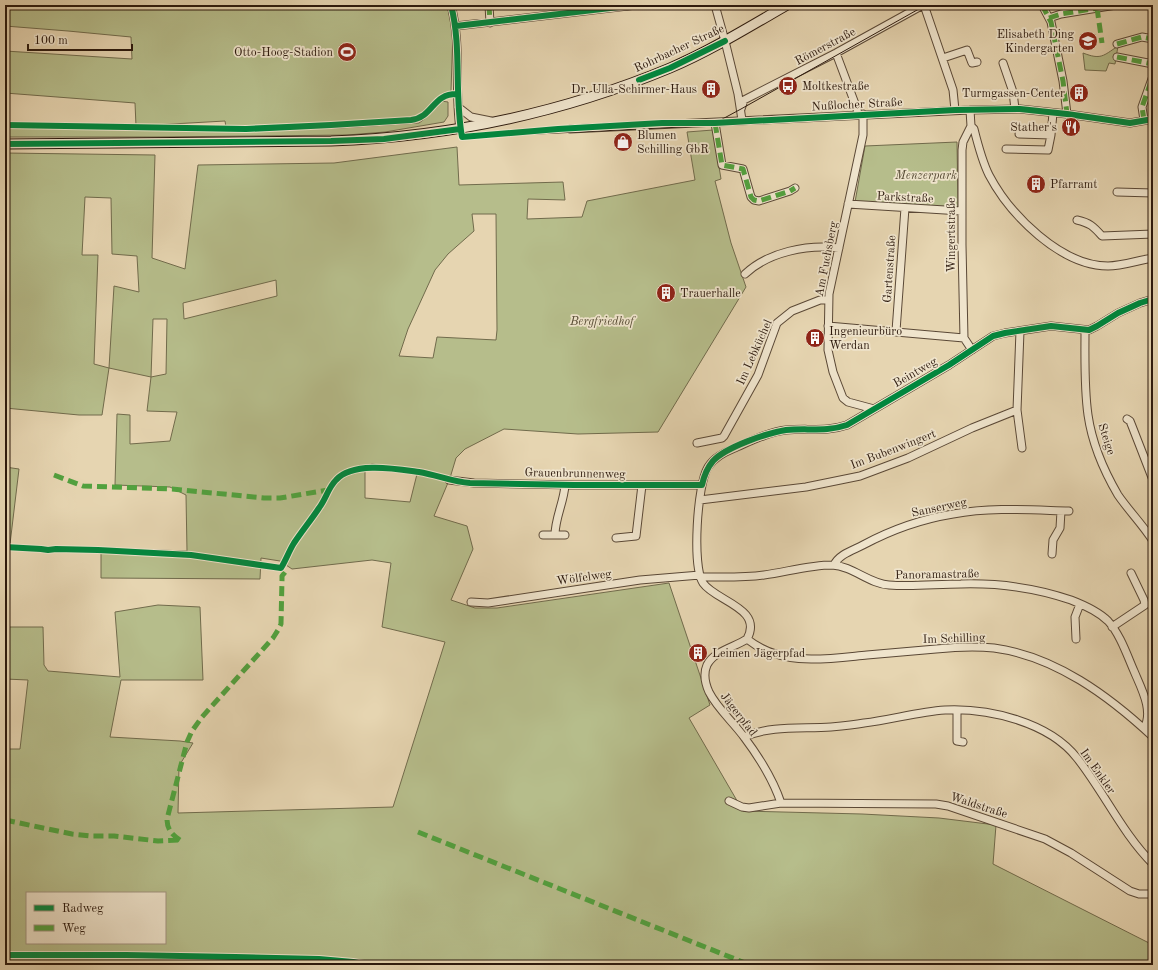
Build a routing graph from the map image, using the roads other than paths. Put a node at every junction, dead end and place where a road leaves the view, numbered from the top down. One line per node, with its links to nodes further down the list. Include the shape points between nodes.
1 (451, 5): 13 (street)
2 (489, 5): 12 (street)
3 (636, 5): 9 (street)
4 (715, 5): 15 (street)
5 (787, 5): 15 (main road, Rohrbacher Straße)
6 (924, 5): 17 (street, Römerstraße); 19 (street)
7 (1042, 5): 11 (street)
8 (1116, 5): 11 (street)
9 (616, 6): 10 (street)
10 (576, 9): 12 (street)
11 (1049, 18): 31 (street, via 1064,82)
12 (490, 22): 13 (street)
13 (456, 26): 24 (street)
14 (1153, 39): 16 (street, via 1142,37)
15 (726, 41): 25 (street); 35 (main road, Rohrbacher Straße, via 670,68 609,91)
16 (1116, 44)
17 (836, 53): 25 (street, Römerstraße, via 744,100); 30 (street)
18 (1117, 57): 22 (street)
19 (943, 58): 20 (street, via 968,50); 27 (street, via 953,90)
20 (971, 63)
21 (1003, 63): 26 (street, via 1013,92)
22 (1153, 64)
23 (1153, 76): 34 (street, via 1142,107)
24 (458, 108): 35 (street, via 471,117); 38 (street)
25 (741, 109): 33 (street)
26 (1015, 109): 28 (street, Nußlocher Straße); 29 (street, Nußlocher Straße)
27 (955, 110): 28 (street, Nußlocher Straße); 30 (street, Nußlocher Straße)
28 (970, 110): 37 (street, Wingertstraße)
29 (1054, 113): 31 (street, Nußlocher Straße); 41 (street)
30 (860, 114): 33 (street, Nußlocher Straße); 47 (street, Am Fuchsberg, via 863,135)
31 (1067, 114): 34 (street, Nußlocher Straße, via 1130,123)
32 (1153, 119): 34 (street, Nußlocher Straße)
33 (742, 120): 36 (street, Nußlocher Straße)
34 (1144, 120)
35 (495, 122): 38 (main road, Rohrbacher Straße)
36 (715, 123): 39 (street, Nußlocher Straße); 44 (street, via 722,165 743,169 754,200 759,201)
37 (970, 126): 49 (street, Wingertstraße, via 963,145); 53 (street, via 974,129 986,169 1000,194 1048,243 1072,257 1096,265 1110,266)
38 (460, 129): 42 (main road, Rohrbacher Straße, via 344,141)
39 (570, 129)
40 (1019, 134): 41 (street)
41 (1051, 134): 43 (street, via 1048,150)
42 (5, 144)
43 (1006, 149)
44 (795, 188)
45 (1117, 192): 46 (street)
46 (1153, 193)
47 (848, 204): 48 (street, Parkstraße); 52 (street, Am Fuchsberg)
48 (904, 208): 49 (street, Parkstraße); 59 (street, Gartenstraße)
49 (962, 211): 61 (street, Wingertstraße)
50 (1077, 220): 51 (street, via 1089,223 1102,236)
51 (1153, 234)
52 (839, 248): 54 (street, via 823,247 785,253 764,261); 56 (street, Am Fuchsberg)
53 (1153, 258)
54 (745, 274)
55 (1153, 299): 58 (street)
56 (828, 300): 57 (street, Am Fuchsberg); 66 (street, Im Lebküchel, via 820,300 792,311 778,322 758,375 724,436)
57 (828, 326): 59 (street); 63 (street, Am Fuchsberg, via 828,355 842,396 846,401)
58 (1085, 330): 60 (street, Beintweg, via 1054,326); 76 (street, Steige, via 1086,400 1093,437 1118,494)
59 (896, 331): 61 (street)
60 (1020, 331): 62 (street, Beintweg, via 993,336); 64 (street)
61 (964, 338): 62 (street)
62 (972, 350): 63 (street, Beintweg)
63 (874, 409): 72 (street, Beintweg, via 840,428 778,432 724,452 710,465)
64 (1016, 410): 67 (street); 73 (street, Im Bubenwingert, via 908,458 860,476 806,487)
65 (1127, 419): 69 (street)
66 (698, 444)
67 (1022, 448)
68 (448, 480): 70 (street, Grauenbrunnenweg, via 470,483)
69 (1153, 480)
70 (565, 485): 71 (street, Grauenbrunnenweg); 78 (street, Grauenbrunnenweg)
71 (642, 485): 72 (street, Grauenbrunnenweg); 80 (street, Grauenbrunnenweg, via 639,536)
72 (702, 485): 73 (street, Beintweg)
73 (700, 500): 85 (street, Beintweg)
74 (1061, 510): 75 (street, Sanserweg); 82 (street, via 1060,528 1053,540); 83 (street, Sanserweg, via 990,510 938,516 896,529 872,540 843,556)
75 (1069, 511)
76 (1151, 532): 81 (street, Steige)
77 (544, 535): 78 (street)
78 (555, 535): 79 (street)
79 (565, 535)
80 (616, 538)
81 (1153, 541)
82 (1052, 554)
83 (834, 565): 85 (street, Panoramastraße, via 748,577); 87 (street, Panoramastraße, via 884,584 1005,585 1062,597)
84 (1131, 573): 88 (street, via 1145,605)
85 (700, 576): 86 (street, Wölfelweg, via 640,580 488,603); 89 (street, via 710,591 744,612 750,625)
86 (471, 602)
87 (1080, 604): 88 (street, Panoramastraße, via 1103,616); 90 (street, via 1075,617)
88 (1112, 627): 92 (street, Panoramastraße, via 1144,695 1148,718)
89 (747, 639): 92 (street, Im Schilling, via 772,653 818,660 950,648 985,647 1007,650 1045,662 1068,673 1112,702); 94 (street, Jägerpfad, via 714,657 707,665 704,676 712,698)
90 (1076, 639)
91 (957, 710): 94 (street, Im Enkler, via 850,725 772,730); 95 (street); 98 (street, Im Enkler, via 981,712 1015,720 1043,731 1067,747)
92 (1144, 728): 93 (street)
93 (1153, 737)
94 (744, 738): 97 (street, Jägerpfad, via 767,771)
95 (957, 742)
96 (729, 801): 97 (street, via 749,808)
97 (781, 803): 99 (street, Waldstraße, via 948,806 1045,839 1130,891 1142,895)
98 (1153, 864)
99 (1153, 894)

